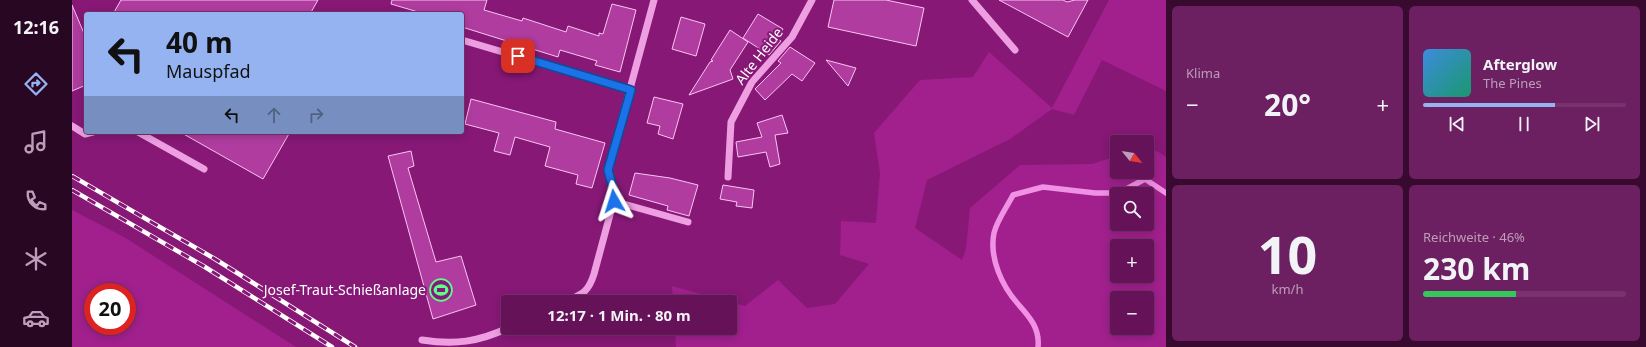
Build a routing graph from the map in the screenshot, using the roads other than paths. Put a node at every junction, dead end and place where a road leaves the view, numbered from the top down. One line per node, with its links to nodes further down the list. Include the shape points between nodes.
1 (654, 0): 6 (street)
2 (812, 0): 11 (street, Alte Heide, via 792,37 752,82 731,122)
3 (972, 0): 5 (street)
4 (464, 41): 6 (street)
5 (1015, 50)
6 (631, 90): 12 (street, via 608,170)
7 (72, 126): 8 (street)
8 (84, 133)
9 (142, 134): 10 (street)
10 (204, 169)
11 (728, 177)
12 (614, 199): 13 (street); 14 (street, via 590,286)
13 (688, 222)
14 (580, 295)
15 (501, 331): 16 (street, via 487,338 462,342)
16 (422, 340)

